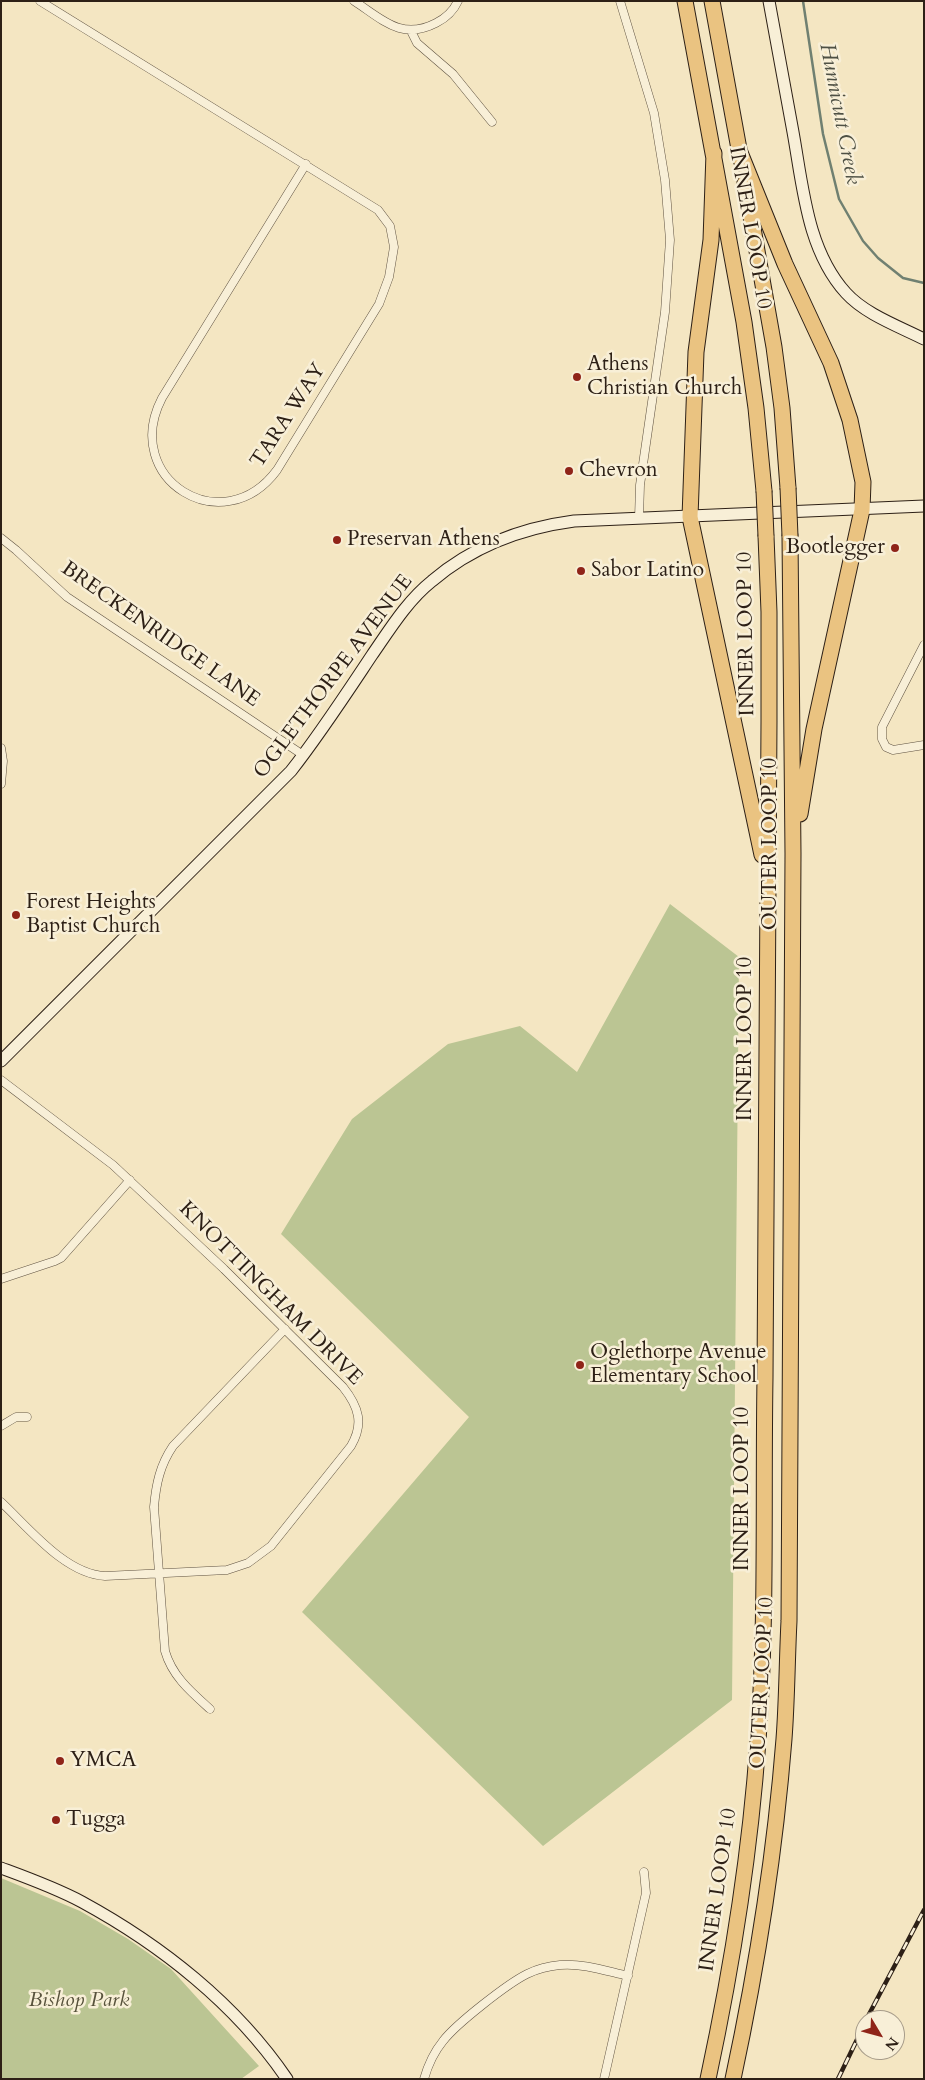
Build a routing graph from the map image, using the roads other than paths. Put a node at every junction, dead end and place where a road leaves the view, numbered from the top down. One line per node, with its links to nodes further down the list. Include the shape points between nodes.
1 (40, 1): 12 (street, TARA WAY)
2 (354, 1): 8 (street, via 396,27)
3 (458, 1): 8 (street, via 444,19)
4 (620, 1): 17 (street, via 654,113 665,180 670,240 665,312 640,485)
5 (685, 1): 11 (highway, INNER LOOP 10)
6 (712, 1): 10 (highway, OUTER LOOP 10)
7 (769, 1): 13 (main road, via 803,187 822,259 841,287 863,307)
8 (411, 31): 9 (street, via 417,43 453,74)
9 (492, 122)
10 (739, 150): 15 (highway, via 830,363 847,412 863,482); 24 (highway, OUTER LOOP 10, bridge, via 774,348 788,488)
11 (714, 153): 16 (highway, via 710,240 696,352); 25 (highway, INNER LOOP 10, bridge, via 752,371 764,491 769,612)
12 (306, 164): 12 (street, TARA WAY, via 367,202 382,214 390,226 394,247 385,290 374,315 269,480 247,497 224,501 200,499 180,489 164,474 152,443 152,419)
13 (924, 339)
14 (924, 506): 15 (main road, OGLETHORPE AVENUE)
15 (862, 510): 16 (main road, OGLETHORPE AVENUE); 24 (highway, via 814,729)
16 (690, 517): 17 (main road, OGLETHORPE AVENUE); 25 (highway)
17 (639, 518): 22 (main road, OGLETHORPE AVENUE, via 574,521 531,528 496,540 462,558 430,581 406,607)
18 (1, 538): 22 (street, BRECKENRIDGE LANE, via 67,597)
19 (924, 645): 20 (street, via 882,726 886,747 893,750)
20 (924, 745)
21 (1, 748): 23 (street, via 4,766)
22 (304, 755): 26 (main road, OGLETHORPE AVENUE)
23 (1, 784)
24 (794, 854): 43 (highway, OUTER LOOP 10, via 789,1621 784,1737 760,1936)
25 (768, 883): 42 (highway, INNER LOOP 10, via 762,1681 754,1791 742,1889 730,1972)
26 (1, 1061)
27 (1, 1080): 28 (street, KNOTTINGHAM DRIVE)
28 (130, 1180): 29 (street, via 61,1258); 30 (street, KNOTTINGHAM DRIVE)
29 (1, 1279)
30 (285, 1329): 34 (street, via 180,1437 163,1463 154,1507); 34 (street, KNOTTINGHAM DRIVE, via 348,1393 360,1422 356,1437 271,1546 257,1558 227,1570)
31 (27, 1417): 32 (street, via 16,1417)
32 (1, 1426)
33 (1, 1502): 34 (street, KNOTTINGHAM DRIVE, via 79,1570 105,1576)
34 (159, 1573): 35 (street, via 167,1659 176,1676)
35 (210, 1710)
36 (1, 1868): 39 (main road, via 81,1901 135,1933 190,1973 257,2040)
37 (644, 1872): 38 (street, via 646,1893)
38 (628, 1976): 40 (street, via 592,1967 563,1965 526,1974 452,2030 435,2052); 41 (street)
39 (287, 2079)
40 (424, 2079)
41 (604, 2079)
42 (708, 2079)
43 (733, 2079)

